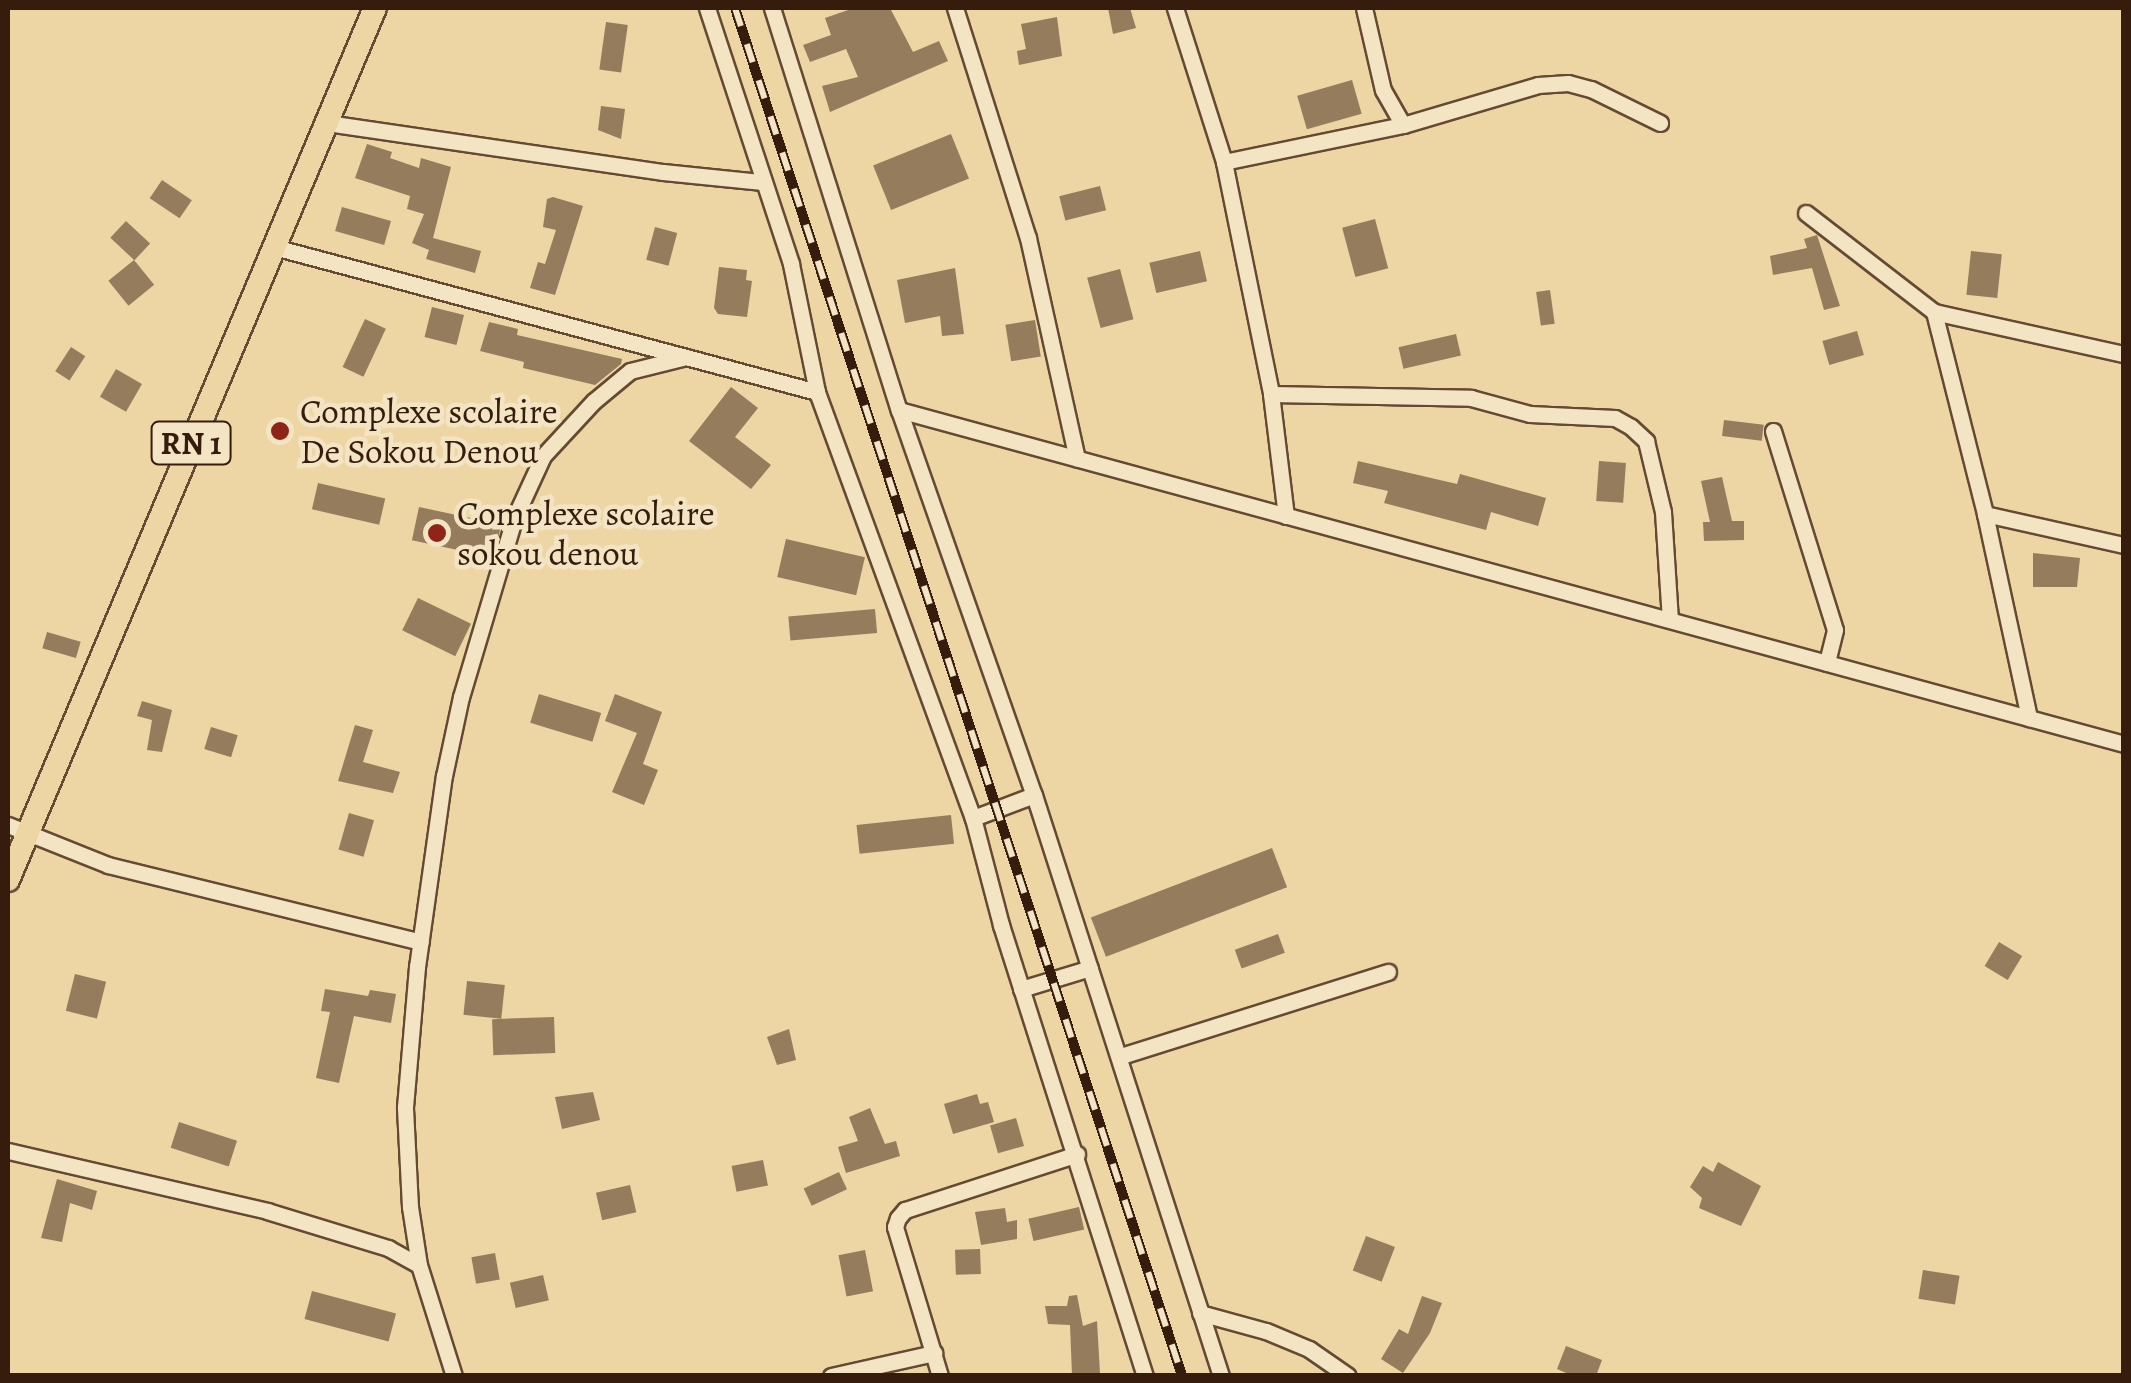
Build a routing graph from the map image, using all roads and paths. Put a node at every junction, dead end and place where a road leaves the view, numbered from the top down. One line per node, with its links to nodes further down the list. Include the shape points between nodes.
1 (375, 8): 8 (main road, RN 1)
2 (707, 8): 11 (street)
3 (772, 8): 19 (street)
4 (955, 8): 21 (street, via 1028,238)
5 (1175, 8): 10 (street)
6 (1364, 8): 9 (street, via 1384,90)
7 (1660, 122): 9 (street, via 1568,83 1538,85)
8 (327, 123): 11 (street); 13 (main road, RN 1)
9 (1403, 125): 10 (street)
10 (1224, 162): 18 (street)
11 (762, 182): 17 (street, via 791,264)
12 (1806, 214): 14 (street)
13 (274, 247): 16 (street); 31 (main road, RN 1)
14 (1934, 312): 15 (street); 22 (street)
15 (2124, 354)
16 (686, 356): 17 (street); 33 (street, via 630,371 594,400 542,456 525,492 461,697)
17 (817, 392): 30 (street)
18 (1271, 394): 23 (street); 25 (street, via 1471,398 1530,414 1615,418 1631,427 1646,441 1663,512)
19 (899, 410): 21 (street); 29 (street)
20 (1773, 430): 26 (street, via 1835,630)
21 (1078, 459): 23 (street)
22 (1985, 514): 24 (street); 27 (street)
23 (1286, 516): 25 (street)
24 (2124, 544)
25 (1670, 620): 26 (street)
26 (1827, 663): 27 (street)
27 (2030, 718): 28 (street)
28 (2124, 744)
29 (1034, 795): 30 (street); 34 (street)
30 (973, 818): 36 (street)
31 (17, 828): 32 (main road, RN 1); 33 (street, via 108,866)
32 (8, 880)
33 (420, 942): 40 (street, via 405,1106)
34 (1090, 968): 36 (street); 37 (street)
35 (1388, 972): 37 (street)
36 (1021, 989): 39 (street)
37 (1121, 1056): 43 (street)
38 (8, 1151): 41 (street, via 268,1211)
39 (1076, 1154): 44 (street, via 905,1210 898,1218 895,1227); 48 (street)
40 (412, 1228): 41 (street); 42 (street)
41 (388, 1248): 42 (street)
42 (419, 1265): 45 (street)
43 (1200, 1314): 49 (street); 50 (street, via 1309,1349)
44 (934, 1353): 46 (street); 47 (street)
45 (454, 1376)
46 (831, 1376)
47 (940, 1376)
48 (1145, 1376)
49 (1222, 1376)
50 (1348, 1376)

